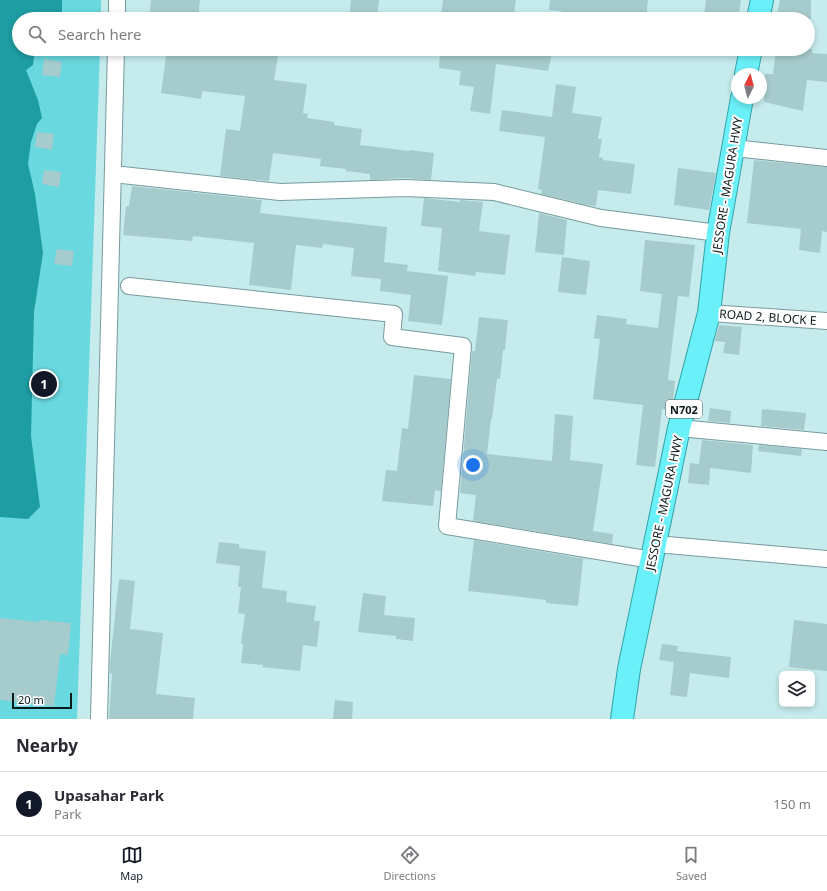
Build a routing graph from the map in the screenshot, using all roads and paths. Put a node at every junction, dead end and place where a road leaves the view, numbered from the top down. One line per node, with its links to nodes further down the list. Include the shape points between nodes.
1 (117, 0): 3 (street)
2 (762, 0): 4 (highway)
3 (117, 12)
4 (759, 12)
5 (116, 56): 11 (street)
6 (750, 56): 7 (highway)
7 (747, 68)
8 (741, 104): 9 (highway, JESSORE - MAGURA HWY / N702)
9 (734, 148): 10 (street); 12 (highway, JESSORE - MAGURA HWY / N702)
10 (827, 158)
11 (113, 174): 12 (street, via 280,192 406,188 494,192 601,218); 20 (street)
12 (718, 232): 14 (highway, JESSORE - MAGURA HWY / N702)
13 (129, 286): 18 (street, via 394,314 392,337 463,346 447,526)
14 (709, 313): 15 (street, ROAD 2, BLOCK E); 16 (highway, JESSORE - MAGURA HWY / N702)
15 (827, 321)
16 (680, 428): 17 (street); 18 (highway, JESSORE - MAGURA HWY / N702)
17 (827, 442)
18 (654, 552): 19 (street); 21 (highway, JESSORE - MAGURA HWY / N702, via 629,669)
19 (827, 559)
20 (99, 719)
21 (622, 719)

